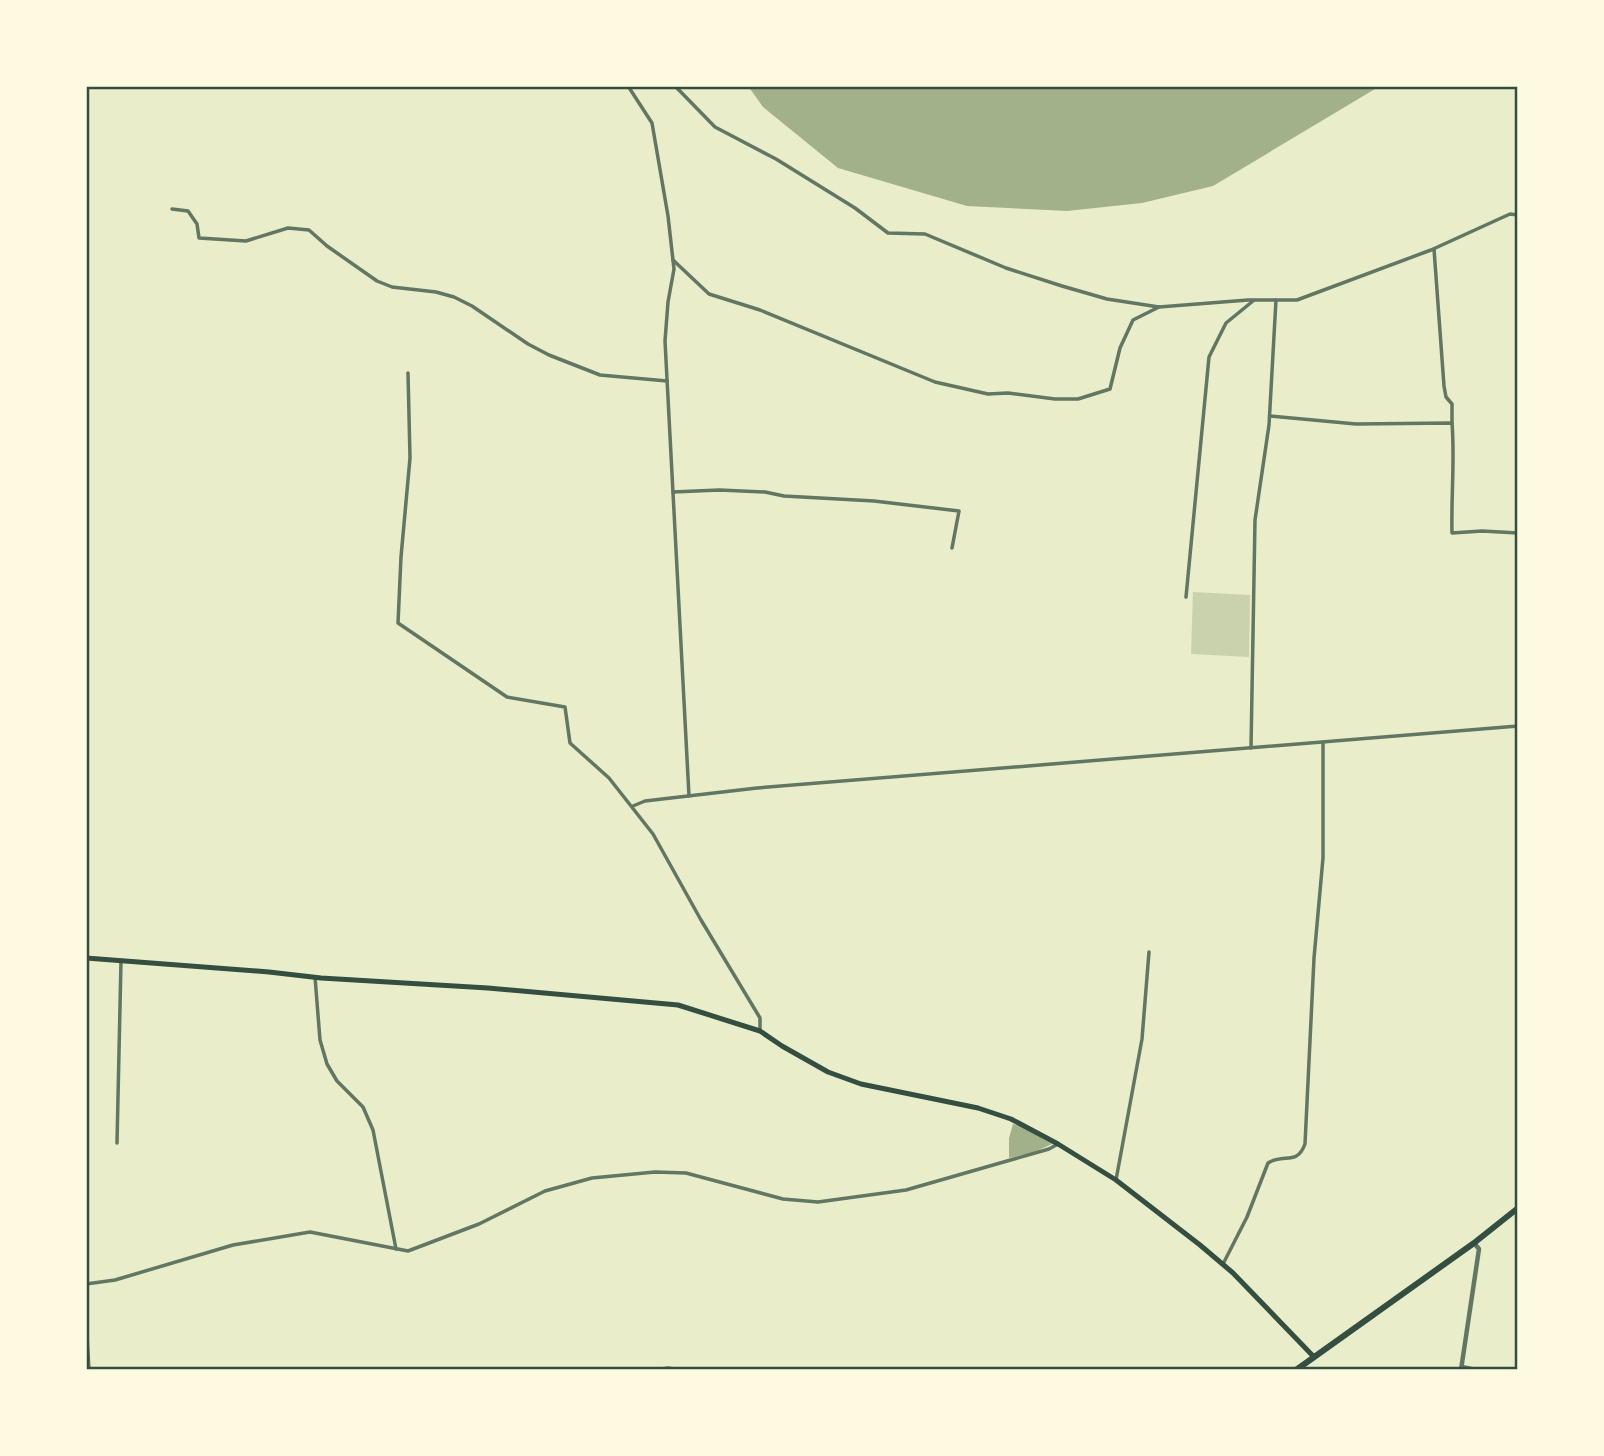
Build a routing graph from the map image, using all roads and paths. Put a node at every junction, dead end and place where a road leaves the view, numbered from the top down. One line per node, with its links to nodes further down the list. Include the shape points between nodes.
1 (628, 86): 6 (street, via 652,123)
2 (675, 86): 9 (street, via 715,127 776,159 888,233 925,234 1006,268 1107,299)
3 (172, 209): 11 (street, via 188,211 199,238 246,240 288,228 309,230 377,281 454,297 549,355 600,375)
4 (1518, 215): 5 (street)
5 (1434, 248): 8 (street, via 1297,300); 13 (street, via 1444,386 1452,404)
6 (673, 260): 9 (street, via 709,293 935,383 988,394 1078,399 1111,389 1120,348 1133,320); 11 (street, via 665,341)
7 (1254, 300): 8 (street); 9 (street); 17 (street, via 1227,323 1209,357)
8 (1276, 300): 12 (street)
9 (1159, 307)
10 (408, 373): 22 (street, via 410,458 398,623 507,697 565,707 570,743)
11 (667, 381): 14 (street)
12 (1270, 416): 13 (street, via 1356,424); 20 (street, via 1255,520)
13 (1452, 423): 15 (street, via 1452,533)
14 (673, 492): 16 (street, via 765,492 959,511); 21 (street)
15 (1518, 533)
16 (953, 548)
17 (1186, 597)
18 (1518, 726): 19 (street)
19 (1323, 743): 20 (street); 34 (street, via 1323,858 1305,1144 1295,1158 1268,1163)
20 (1251, 748): 21 (street)
21 (689, 796): 22 (street)
22 (633, 806): 27 (street, via 760,1018)
23 (1149, 952): 30 (street, via 1142,1039)
24 (86, 958): 25 (main road)
25 (121, 961): 26 (main road); 28 (street)
26 (314, 977): 27 (main road, via 678,1005); 33 (street, via 327,1064 363,1107 373,1130)
27 (760, 1031): 29 (main road, via 828,1072 861,1084 989,1112)
28 (117, 1143)
29 (1058, 1144): 30 (main road); 33 (street, via 906,1190 818,1202 783,1199 686,1173 592,1178 545,1191 479,1224 408,1251)
30 (1116, 1180): 34 (main road)
31 (1518, 1208): 32 (highway)
32 (1474, 1243): 37 (highway); 38 (street, via 1479,1249)
33 (396, 1249): 35 (street, via 310,1232 233,1245)
34 (1223, 1265): 37 (main road)
35 (86, 1284)
36 (86, 1320): 39 (street)
37 (1314, 1357): 42 (highway)
38 (1461, 1369): 43 (street)
39 (89, 1370)
40 (655, 1370): 41 (street)
41 (680, 1370)
42 (1296, 1370)
43 (1476, 1370)

